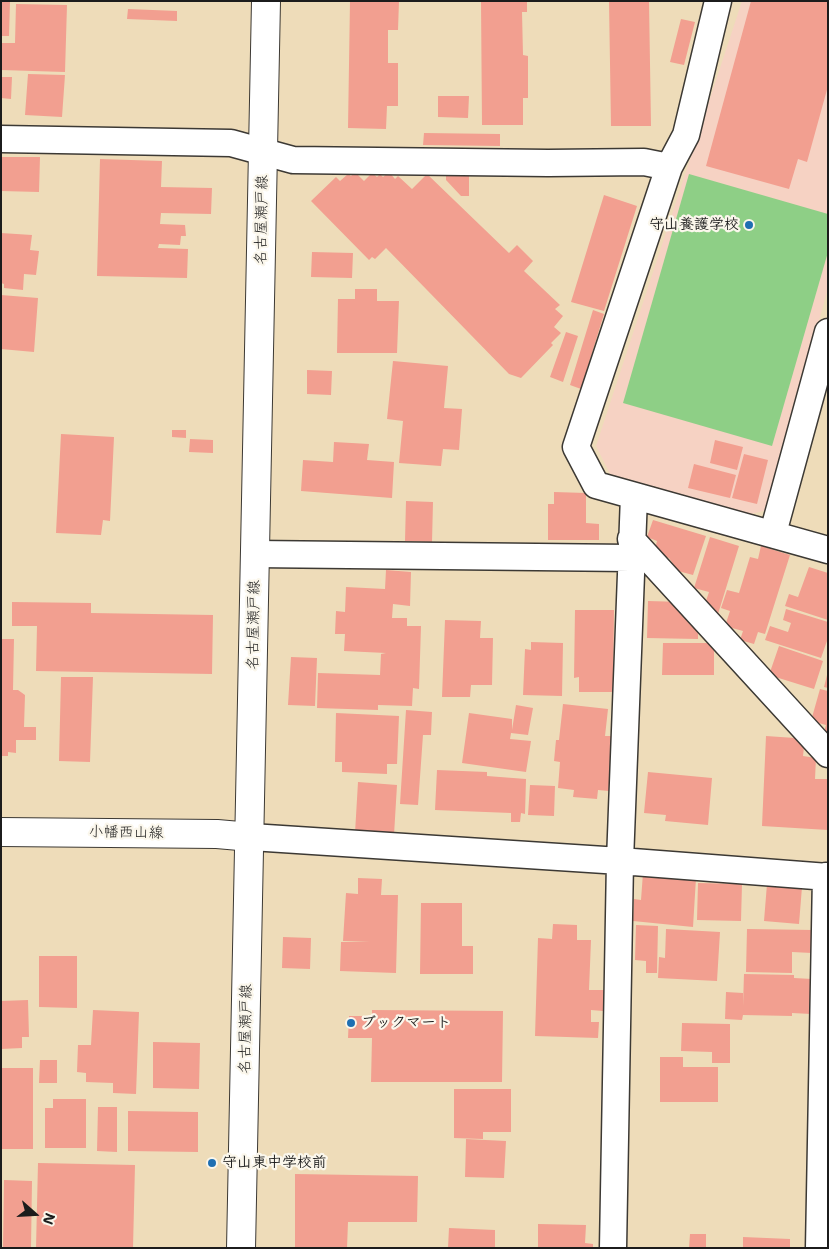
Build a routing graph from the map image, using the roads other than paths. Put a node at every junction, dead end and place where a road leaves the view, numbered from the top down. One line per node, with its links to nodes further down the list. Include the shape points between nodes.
1 (266, 1): 4 (main road, 名古屋瀬戸線)
2 (718, 1): 5 (street, via 686,136)
3 (1, 139): 4 (street, via 231,144)
4 (264, 152): 5 (street, via 292,160 644,162); 11 (main road, 名古屋瀬戸線)
5 (669, 167): 7 (street, via 576,447 596,485)
6 (828, 332): 8 (street)
7 (634, 496): 8 (street); 9 (street)
8 (773, 533): 10 (street)
9 (630, 549): 11 (street); 12 (street); 15 (street)
10 (828, 550)
11 (255, 554): 14 (main road, 名古屋瀬戸線)
12 (828, 754)
13 (1, 832): 14 (main road, 小幡西山線)
14 (251, 837): 15 (street); 17 (main road, 名古屋瀬戸線)
15 (620, 860): 16 (street); 18 (street)
16 (827, 877): 19 (street)
17 (242, 1248)
18 (613, 1248)
19 (819, 1248)

